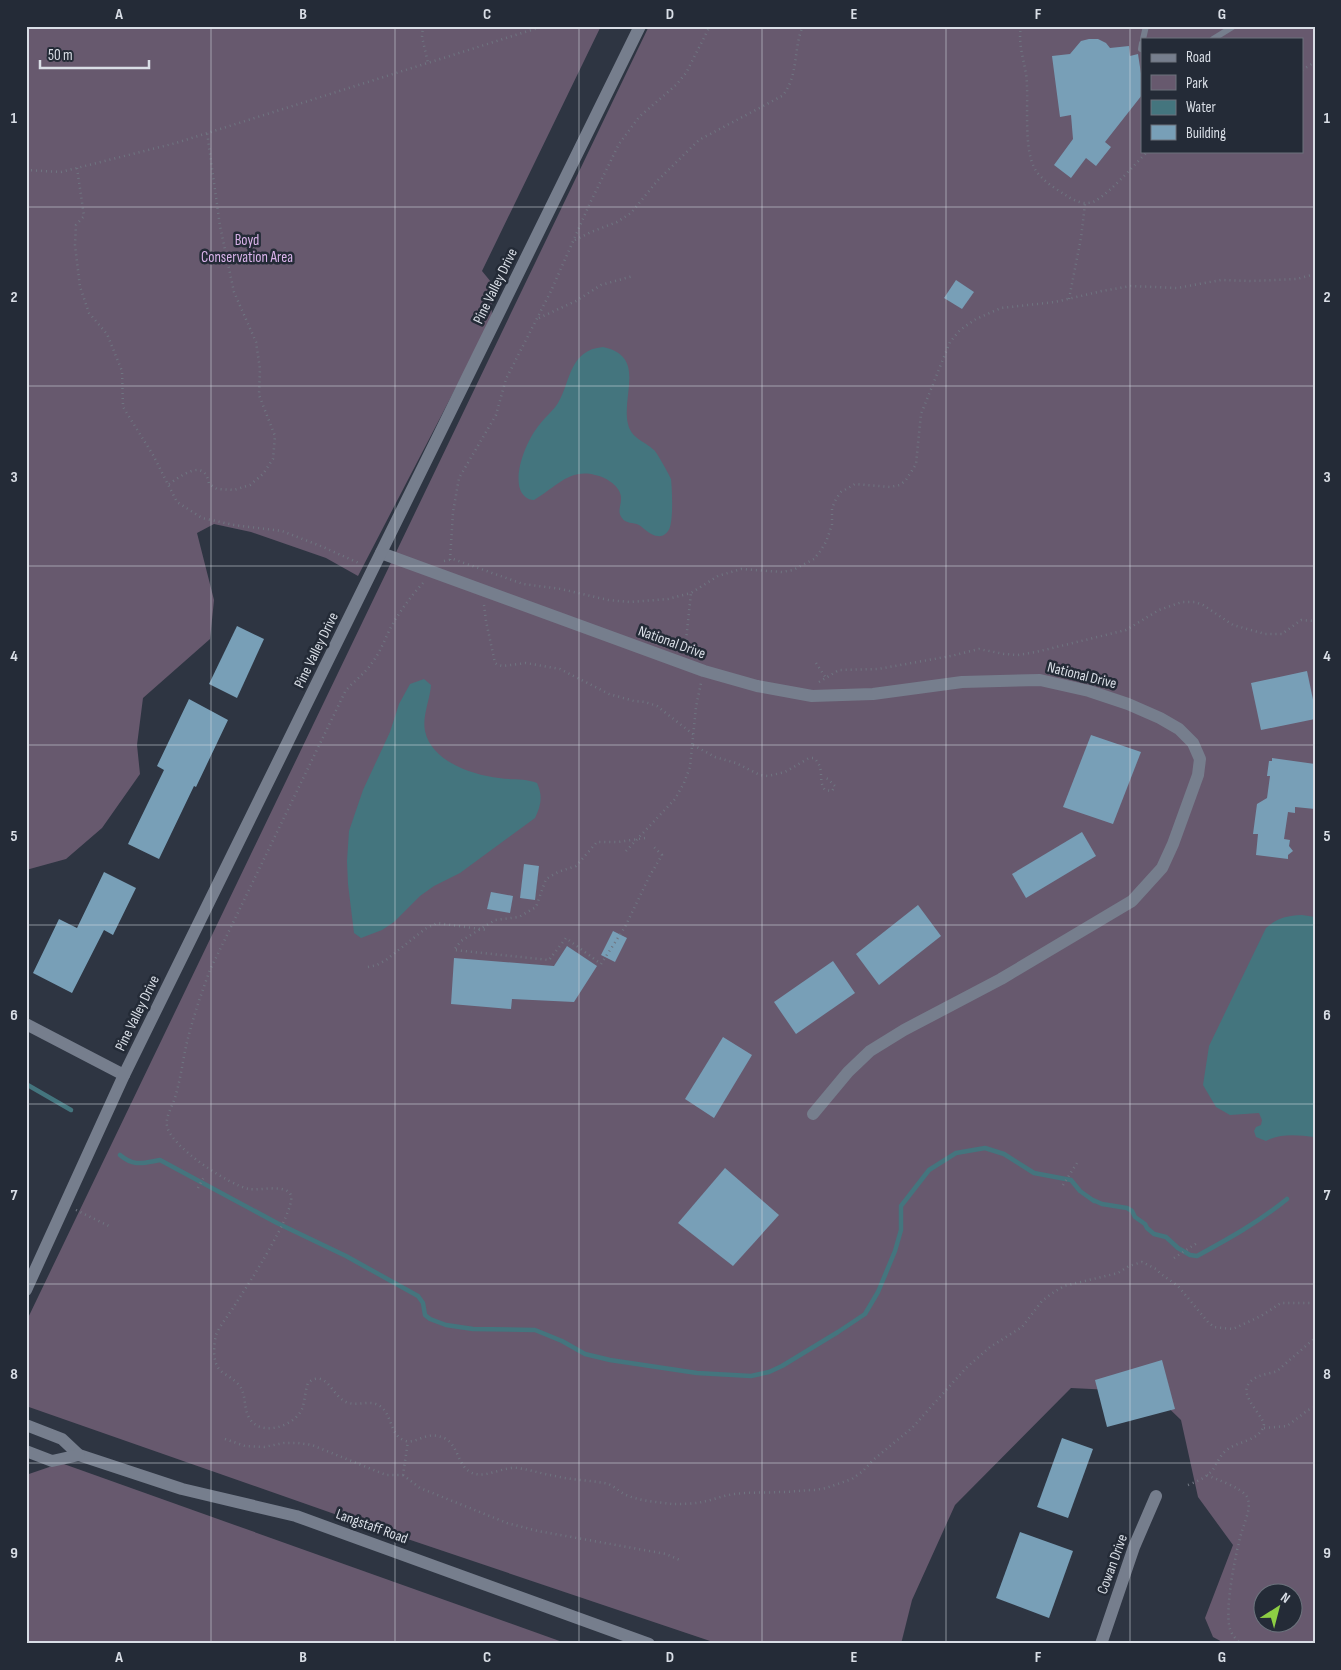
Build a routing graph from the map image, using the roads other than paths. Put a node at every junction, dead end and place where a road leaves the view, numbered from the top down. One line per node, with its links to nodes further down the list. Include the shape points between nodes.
1 (640, 26): 4 (street, Pine Valley Drive)
2 (1234, 26): 3 (lane)
3 (1215, 38)
4 (382, 553): 6 (street, Pine Valley Drive); 7 (street, National Drive, via 704,671 757,686 812,696 873,694 962,682 1040,680 1128,704 1179,729 1193,743 1200,759 1198,775 1176,836 1162,868 1132,902 870,1051)
5 (26, 1024): 6 (street)
6 (124, 1075): 8 (street, Pine Valley Drive)
7 (813, 1114)
8 (26, 1290)
9 (26, 1425): 11 (street, Langstaff Road, via 62,1439)
10 (26, 1451): 11 (street, via 52,1461)
11 (79, 1455): 13 (street, Langstaff Road, via 182,1489 296,1516)
12 (1156, 1496): 14 (street, Cowan Drive, via 1134,1548)
13 (649, 1644)
14 (1102, 1644)

